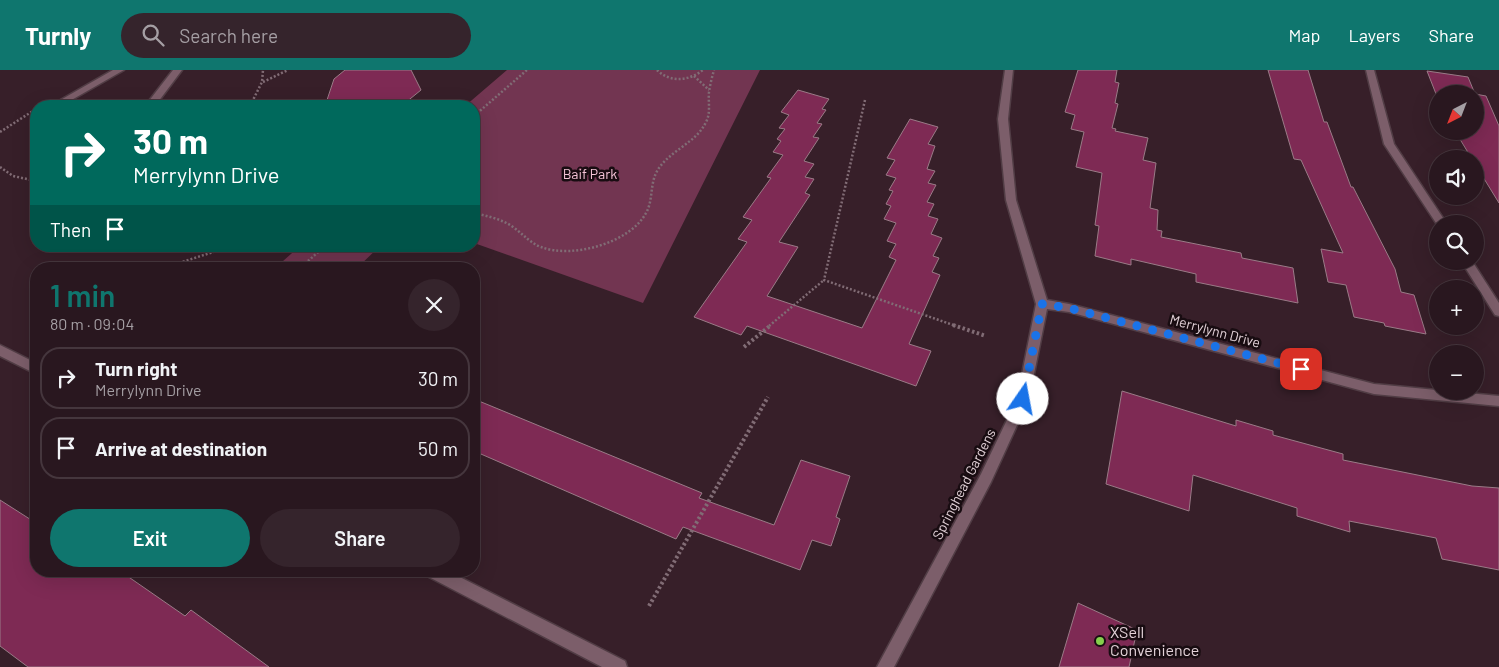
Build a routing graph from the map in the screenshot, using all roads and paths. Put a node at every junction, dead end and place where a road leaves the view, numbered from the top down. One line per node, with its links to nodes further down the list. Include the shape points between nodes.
1 (120, 70): 14 (street)
2 (178, 70): 15 (street)
3 (264, 70): 12 (path)
4 (288, 70): 12 (path)
5 (526, 70): 18 (path)
6 (657, 70): 11 (path, via 666,77)
7 (703, 70): 11 (path)
8 (714, 70): 13 (path)
9 (1009, 70): 31 (street, Springhead Gardens, via 1003,119 1011,200)
10 (1370, 70): 24 (street, via 1390,144)
11 (694, 76): 13 (path)
12 (262, 82): 16 (path)
13 (710, 90): 23 (path, via 710,116 704,126 665,159 655,174 646,215 630,232 614,242 594,248 547,249 497,218)
14 (66, 100)
15 (155, 100)
16 (254, 100)
17 (865, 100): 30 (path)
18 (480, 111)
19 (30, 113): 20 (path)
20 (0, 132)
21 (0, 167): 22 (path, via 13,176)
22 (30, 179)
23 (480, 214)
24 (1436, 215)
25 (214, 252): 27 (path)
26 (318, 252): 28 (path)
27 (183, 262)
28 (307, 262)
29 (1472, 270): 32 (street)
30 (824, 280): 33 (path); 34 (path)
31 (1042, 304): 38 (street, Merrylynn Drive, via 1069,308 1374,388); 42 (street, Springhead Gardens, via 1023,399 986,478)
32 (1499, 312)
33 (986, 336)
34 (744, 347)
35 (0, 350): 36 (street)
36 (30, 366)
37 (768, 396): 40 (path)
38 (1499, 401)
39 (444, 577): 41 (street)
40 (649, 606)
41 (619, 667)
42 (885, 667)

